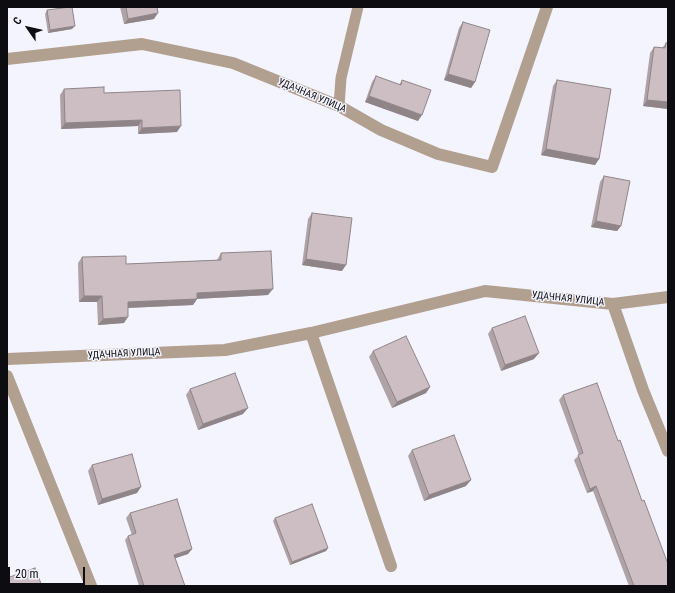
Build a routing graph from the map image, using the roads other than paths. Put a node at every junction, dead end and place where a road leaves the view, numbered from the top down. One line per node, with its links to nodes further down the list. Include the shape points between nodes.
1 (358, 7): 4 (lane, via 341,78)
2 (547, 7): 4 (street, УДАЧНАЯ УЛИЦА, via 492,167 438,154 381,130)
3 (7, 59): 4 (street, УДАЧНАЯ УЛИЦА, via 142,44 233,63)
4 (339, 106)
5 (668, 298): 6 (street, УДАЧНАЯ УЛИЦА)
6 (613, 304): 7 (street, УДАЧНАЯ УЛИЦА, via 485,291); 10 (street, УДАЧНАЯ УЛИЦА, via 643,390)
7 (311, 333): 8 (street, УДАЧНАЯ УЛИЦА, via 225,350); 11 (street)
8 (7, 359)
9 (7, 376): 12 (street)
10 (668, 451)
11 (391, 566)
12 (91, 586)

